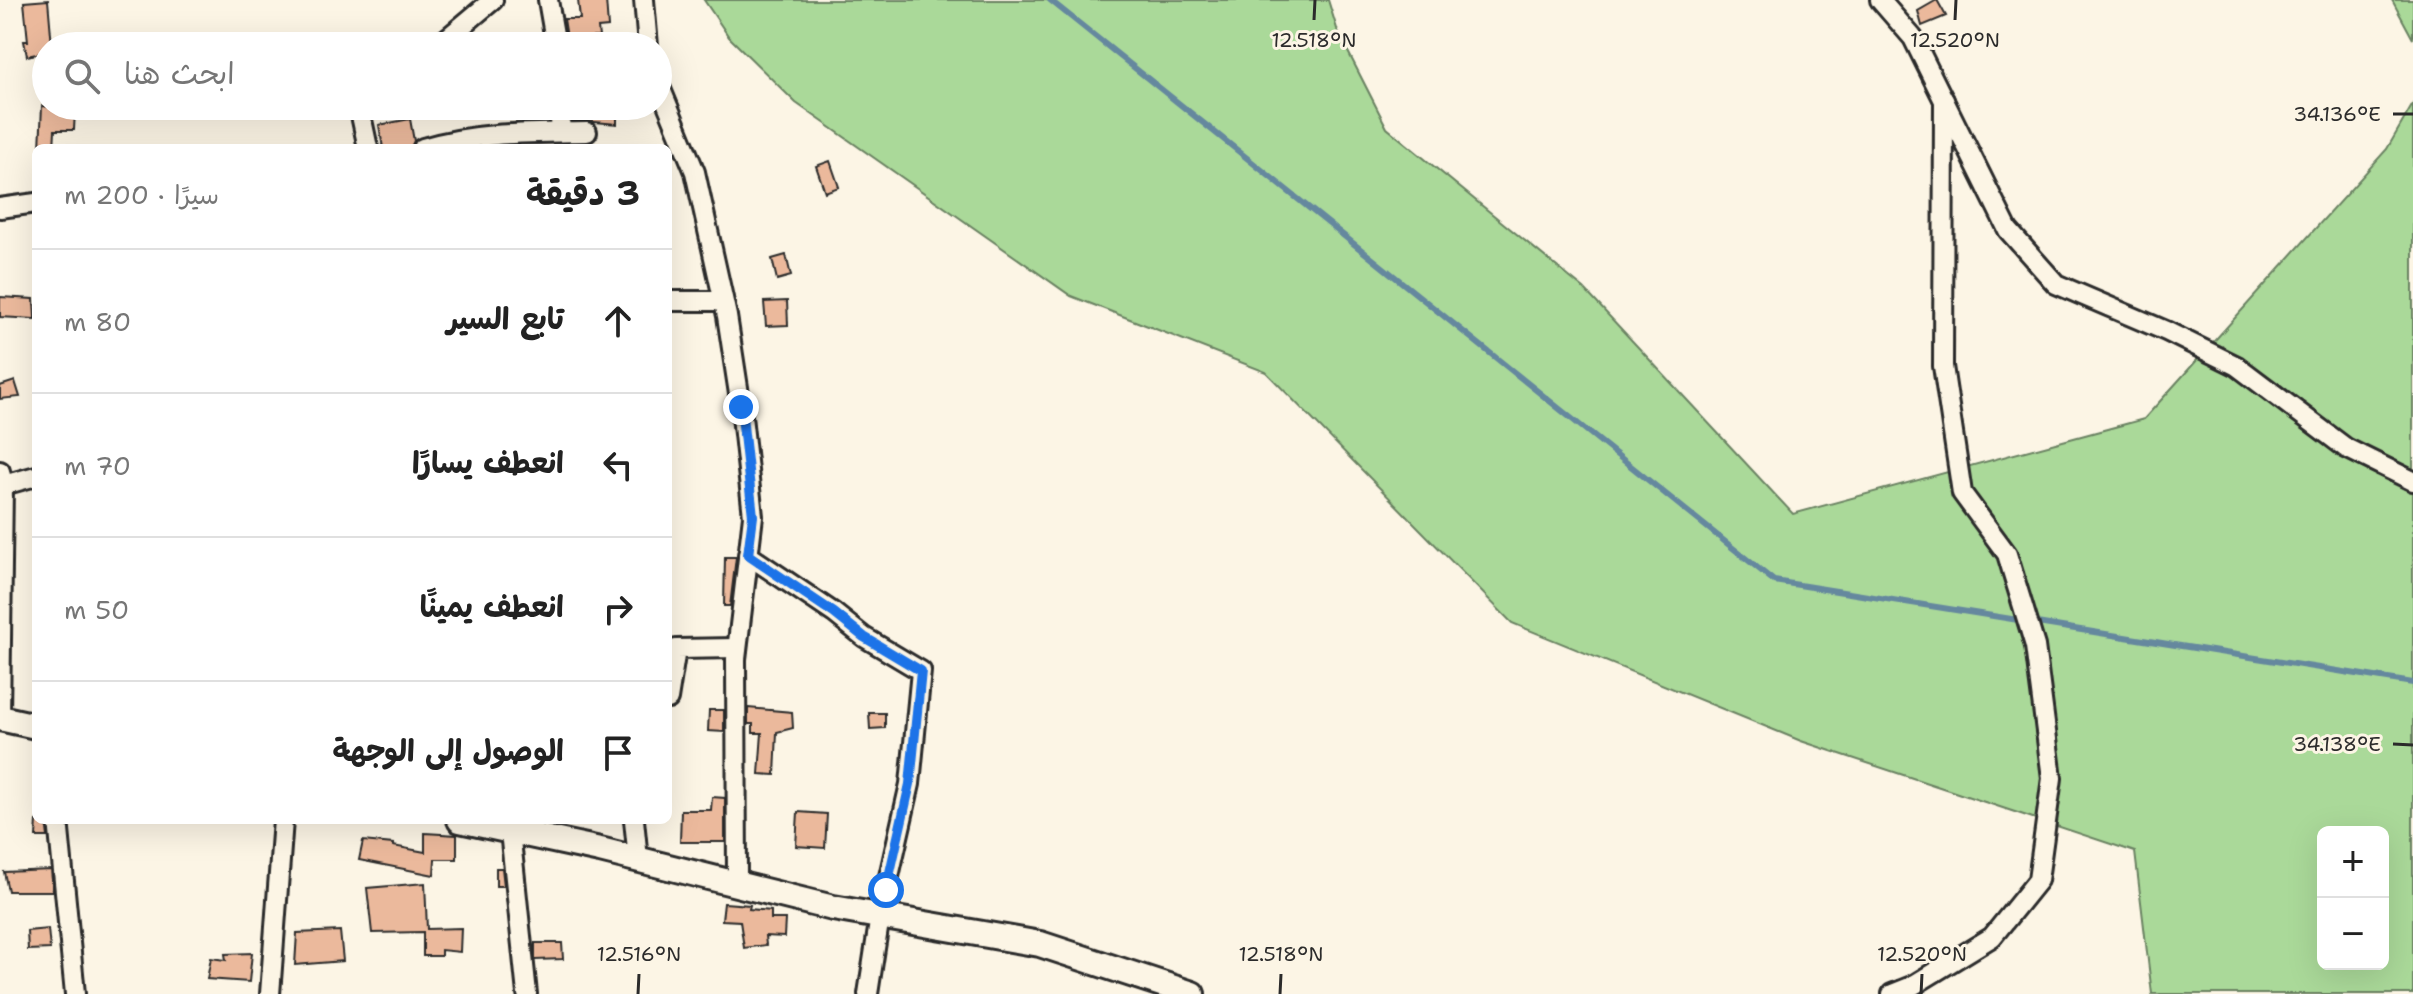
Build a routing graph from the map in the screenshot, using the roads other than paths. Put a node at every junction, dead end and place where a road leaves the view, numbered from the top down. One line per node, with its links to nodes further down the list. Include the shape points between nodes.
1 (493, 0): 5 (street)
2 (548, 0): 6 (street)
3 (644, 0): 7 (street)
4 (1880, 0): 8 (street, via 1913,38)
5 (455, 32)
6 (554, 32)
7 (647, 32)
8 (1944, 100): 22 (street, via 2008,230 2056,284 2237,366 2346,448); 40 (street, via 1943,366 1962,493 2007,554 2035,646 2052,778 2038,880 1992,937)
9 (672, 116): 19 (street, via 695,172)
10 (361, 120): 14 (street)
11 (560, 120): 12 (street)
12 (561, 132): 13 (street); 15 (street, via 497,133)
13 (587, 132)
14 (364, 144)
15 (436, 144)
16 (32, 204): 17 (street)
17 (0, 208)
18 (672, 301): 19 (street)
19 (723, 301): 23 (street, via 753,516)
20 (32, 477): 21 (street)
21 (1, 481): 26 (street)
22 (2413, 481)
23 (748, 555): 24 (street); 34 (street, via 921,671 910,784)
24 (737, 648): 25 (street, via 676,649); 33 (street)
25 (672, 674)
26 (0, 718): 27 (street)
27 (32, 725)
28 (58, 824): 35 (street)
29 (283, 824): 36 (street)
30 (634, 824): 32 (street)
31 (504, 825): 32 (street); 37 (street)
32 (638, 859): 33 (street)
33 (737, 883): 34 (street)
34 (880, 916): 38 (street); 39 (street, via 1040,944)
35 (75, 994)
36 (270, 994)
37 (527, 994)
38 (868, 994)
39 (1192, 994)
40 (1892, 994)

